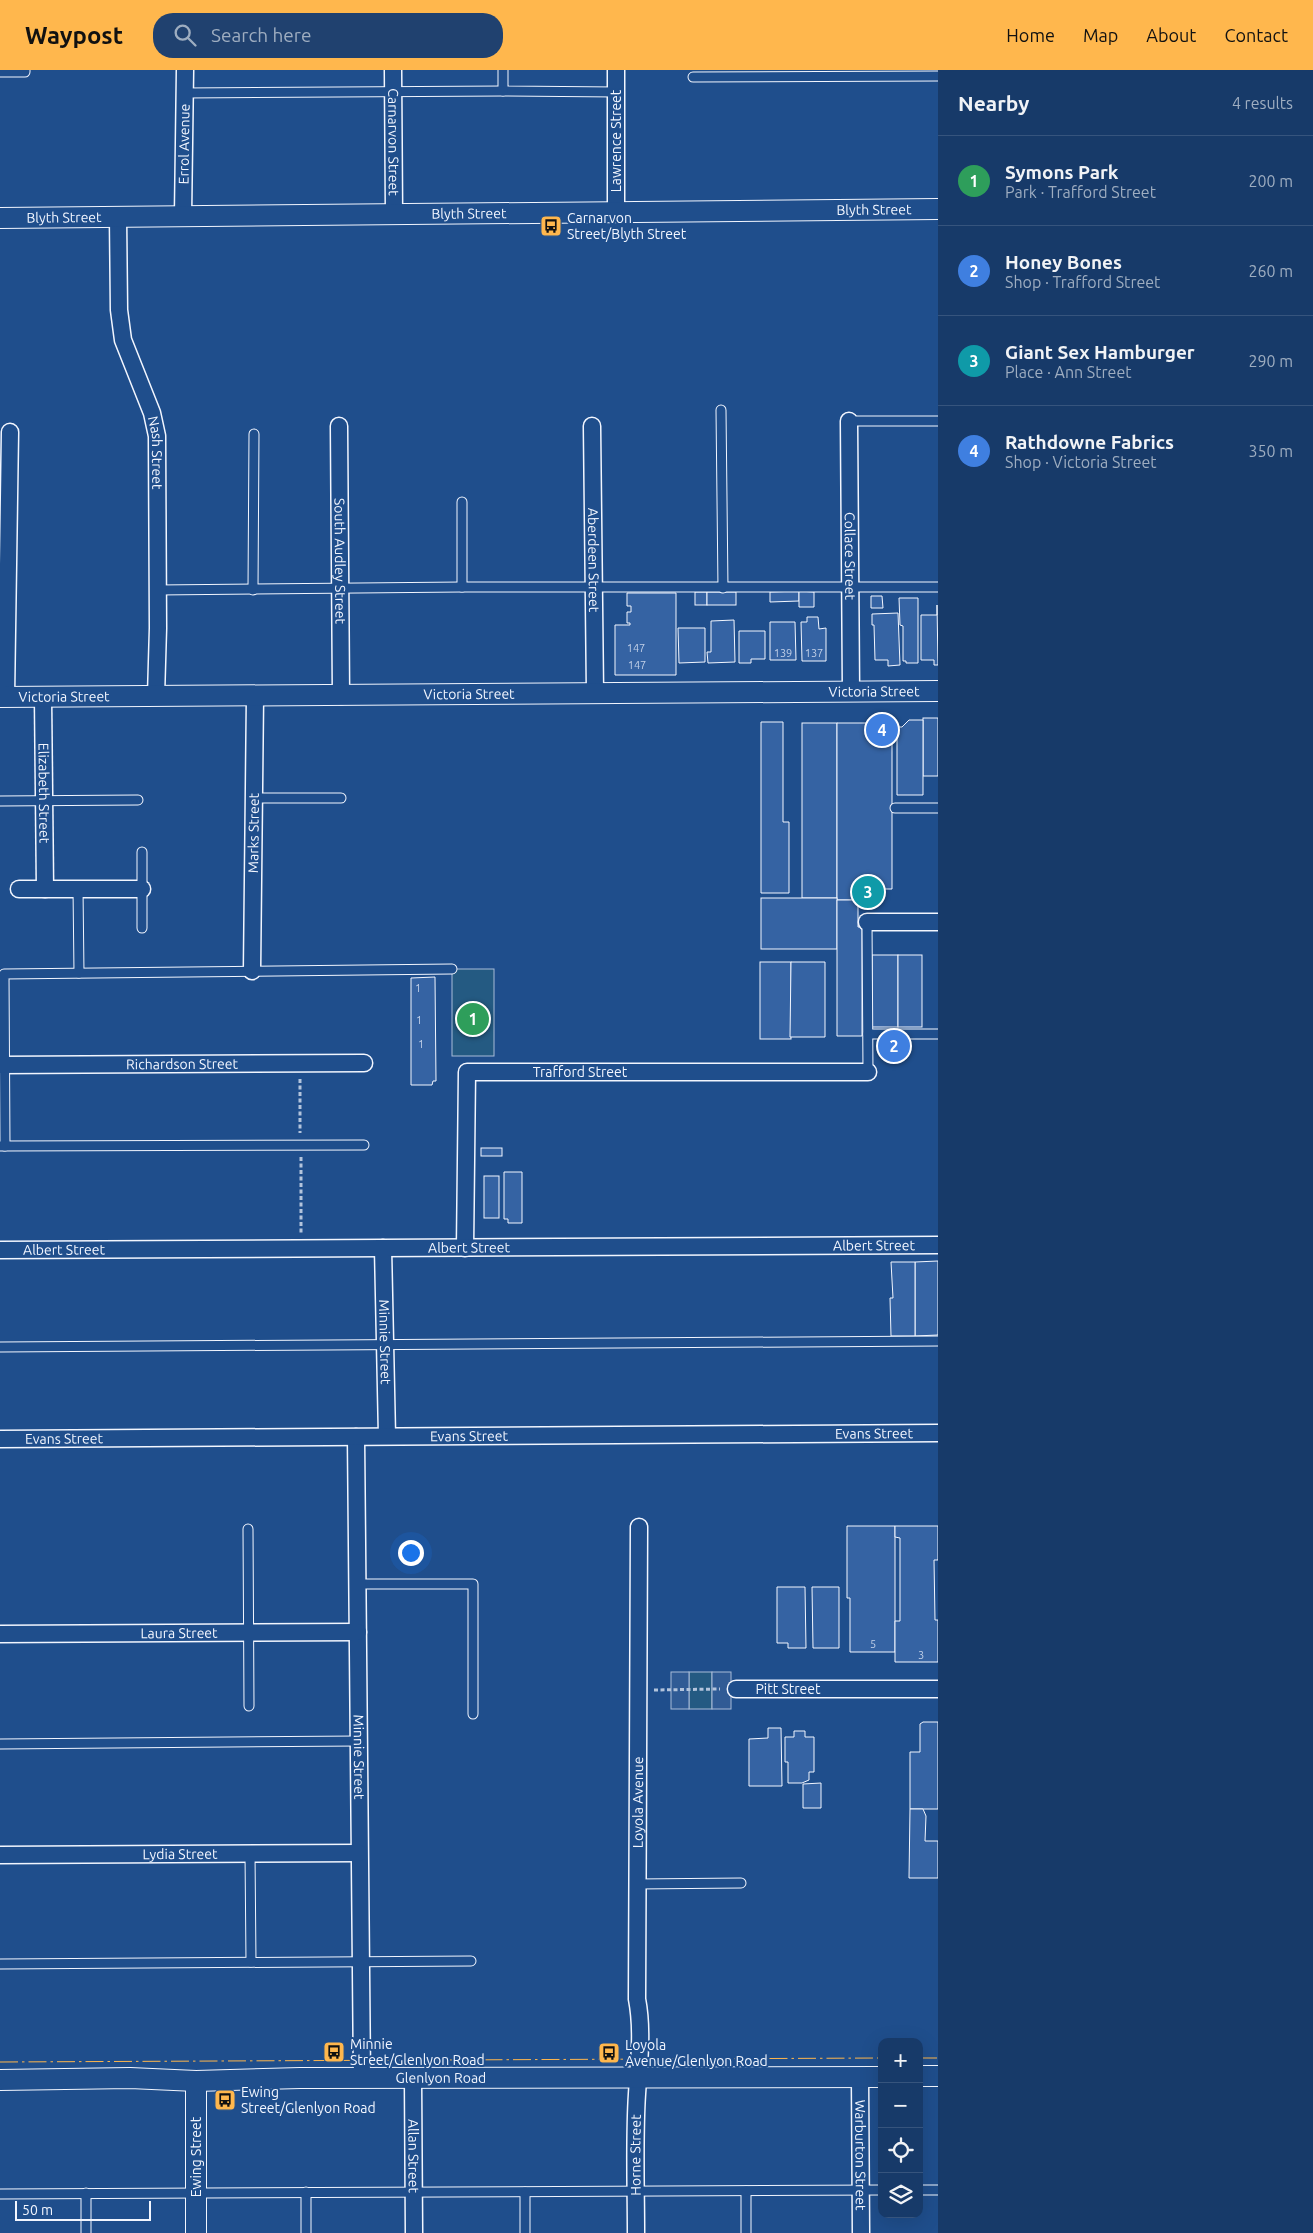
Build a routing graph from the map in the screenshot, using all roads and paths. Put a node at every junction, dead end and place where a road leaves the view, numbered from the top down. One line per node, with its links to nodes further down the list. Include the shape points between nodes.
1 (25, 70): 6 (lane)
2 (184, 70): 12 (street, Errol Avenue)
3 (393, 70): 9 (street, Carnarvon Street)
4 (503, 70): 10 (lane)
5 (616, 70): 11 (street, Lawrence Street)
6 (0, 72)
7 (938, 76): 8 (lane)
8 (693, 77)
9 (393, 91): 10 (lane); 12 (lane); 15 (street, Carnarvon Street)
10 (503, 92): 11 (lane)
11 (616, 92): 14 (street, Lawrence Street)
12 (184, 93): 16 (street, Errol Avenue)
13 (938, 209): 14 (street, Blyth Street)
14 (616, 212): 15 (street, Blyth Street)
15 (394, 214): 16 (street, Blyth Street)
16 (183, 216): 17 (street, Blyth Street)
17 (118, 217): 18 (street, Blyth Street); 32 (street, Nash Street, via 119,310 123,340 152,413 157,436)
18 (0, 218)
19 (721, 410): 31 (lane)
20 (849, 421): 21 (lane); 28 (street, Collace Street)
21 (938, 421)
22 (339, 426): 34 (street, South Audley Street)
23 (592, 426): 30 (street, Aberdeen Street)
24 (10, 432): 41 (street)
25 (254, 434): 33 (lane)
26 (462, 502): 27 (lane)
27 (462, 587): 30 (lane); 34 (lane)
28 (851, 587): 29 (lane); 31 (lane); 35 (street, Collace Street)
29 (938, 587)
30 (594, 588): 31 (lane); 37 (street, Aberdeen Street)
31 (722, 588)
32 (158, 590): 33 (lane); 38 (street, Nash Street)
33 (253, 590): 34 (lane)
34 (340, 590): 40 (street, South Audley Street)
35 (851, 691): 36 (street, Victoria Street); 37 (street, Victoria Street)
36 (938, 691)
37 (595, 693): 40 (street, Victoria Street)
38 (156, 696): 39 (street, Victoria Street); 42 (street, Victoria Street)
39 (255, 696): 40 (street, Victoria Street); 43 (street, Marks Street)
40 (341, 696)
41 (3, 697): 42 (street, Victoria Street)
42 (43, 697): 45 (street, Elizabeth Street)
43 (254, 798): 44 (lane); 59 (street, Marks Street)
44 (340, 798)
45 (45, 800): 46 (lane); 47 (lane); 52 (street, Elizabeth Street)
46 (138, 800)
47 (0, 801)
48 (895, 808): 49 (lane)
49 (938, 808)
50 (142, 852): 54 (lane)
51 (19, 889): 52 (street)
52 (45, 889): 53 (street)
53 (78, 889): 54 (street); 60 (lane)
54 (142, 889): 57 (lane)
55 (867, 922): 56 (street); 61 (lane)
56 (938, 922)
57 (142, 928)
58 (452, 969): 59 (lane)
59 (252, 971): 60 (lane)
60 (79, 973): 64 (lane, via 4,974)
61 (868, 1034): 62 (lane); 66 (lane)
62 (938, 1034)
63 (364, 1064): 64 (street, Richardson Street)
64 (2, 1065): 69 (lane)
65 (300, 1071): 67 (path)
66 (868, 1072): 72 (street, Trafford Street, via 467,1072)
67 (300, 1145): 68 (lane); 69 (lane); 73 (path)
68 (364, 1145)
69 (2, 1146)
70 (938, 1245): 72 (street, Albert Street)
71 (383, 1248): 72 (street, Albert Street); 73 (street, Albert Street); 76 (street, Minnie Street)
72 (465, 1248)
73 (301, 1249): 74 (street, Albert Street)
74 (0, 1250)
75 (938, 1341): 76 (lane)
76 (385, 1344): 77 (lane); 79 (street, Minnie Street)
77 (0, 1347)
78 (938, 1433): 79 (street, Evans Street)
79 (387, 1436): 80 (street, Evans Street)
80 (356, 1437): 81 (street, Evans Street); 84 (street, Minnie Street)
81 (0, 1439)
82 (640, 1527): 90 (street, Loyola Avenue)
83 (248, 1529): 85 (lane)
84 (358, 1584): 86 (street, Minnie Street); 92 (lane, via 473,1584)
85 (249, 1632): 86 (street, Laura Street); 87 (street, Laura Street); 91 (lane)
86 (358, 1632): 93 (street, Minnie Street)
87 (0, 1634)
88 (736, 1689): 89 (street, Pitt Street); 90 (path, Pitt Street)
89 (938, 1689)
90 (638, 1690): 99 (street, Loyola Avenue)
91 (249, 1706)
92 (473, 1714)
93 (358, 1741): 94 (lane); 96 (street, Minnie Street)
94 (0, 1744)
95 (250, 1853): 96 (street, Lydia Street); 97 (street, Lydia Street); 102 (lane)
96 (359, 1853): 100 (street, Minnie Street)
97 (0, 1855)
98 (741, 1883): 99 (lane)
99 (637, 1884): 108 (street, Loyola Avenue)
100 (360, 1961): 101 (lane); 102 (lane); 109 (street, Minnie Street)
101 (471, 1961)
102 (251, 1962): 103 (lane)
103 (0, 1964)
104 (860, 2076): 105 (street, Glenlyon Road); 108 (street, Glenlyon Road); 113 (street, Warburton Street)
105 (878, 2076)
106 (923, 2076): 107 (street)
107 (938, 2076)
108 (639, 2077): 110 (street, Glenlyon Road); 117 (street, Horne Street)
109 (362, 2078): 110 (street, Glenlyon Road); 112 (street, Glenlyon Road)
110 (413, 2078): 121 (street, Allan Street)
111 (0, 2080): 112 (street, Glenlyon Road, via 130,2078)
112 (196, 2081): 119 (street, Ewing Street)
113 (861, 2190): 114 (lane); 118 (lane); 132 (street, Warburton Street)
114 (878, 2190)
115 (923, 2190): 116 (lane)
116 (938, 2190)
117 (636, 2191): 118 (lane); 122 (lane); 130 (street, Horne Street)
118 (746, 2191): 131 (lane)
119 (196, 2192): 120 (lane); 123 (lane); 126 (street, Ewing Street)
120 (306, 2192): 121 (lane); 127 (lane)
121 (414, 2192): 122 (lane); 128 (street, Allan Street)
122 (525, 2192): 129 (lane)
123 (86, 2193): 124 (lane); 125 (lane)
124 (0, 2194)
125 (86, 2233)
126 (196, 2233)
127 (306, 2233)
128 (414, 2233)
129 (525, 2233)
130 (636, 2233)
131 (746, 2233)
132 (861, 2233)

